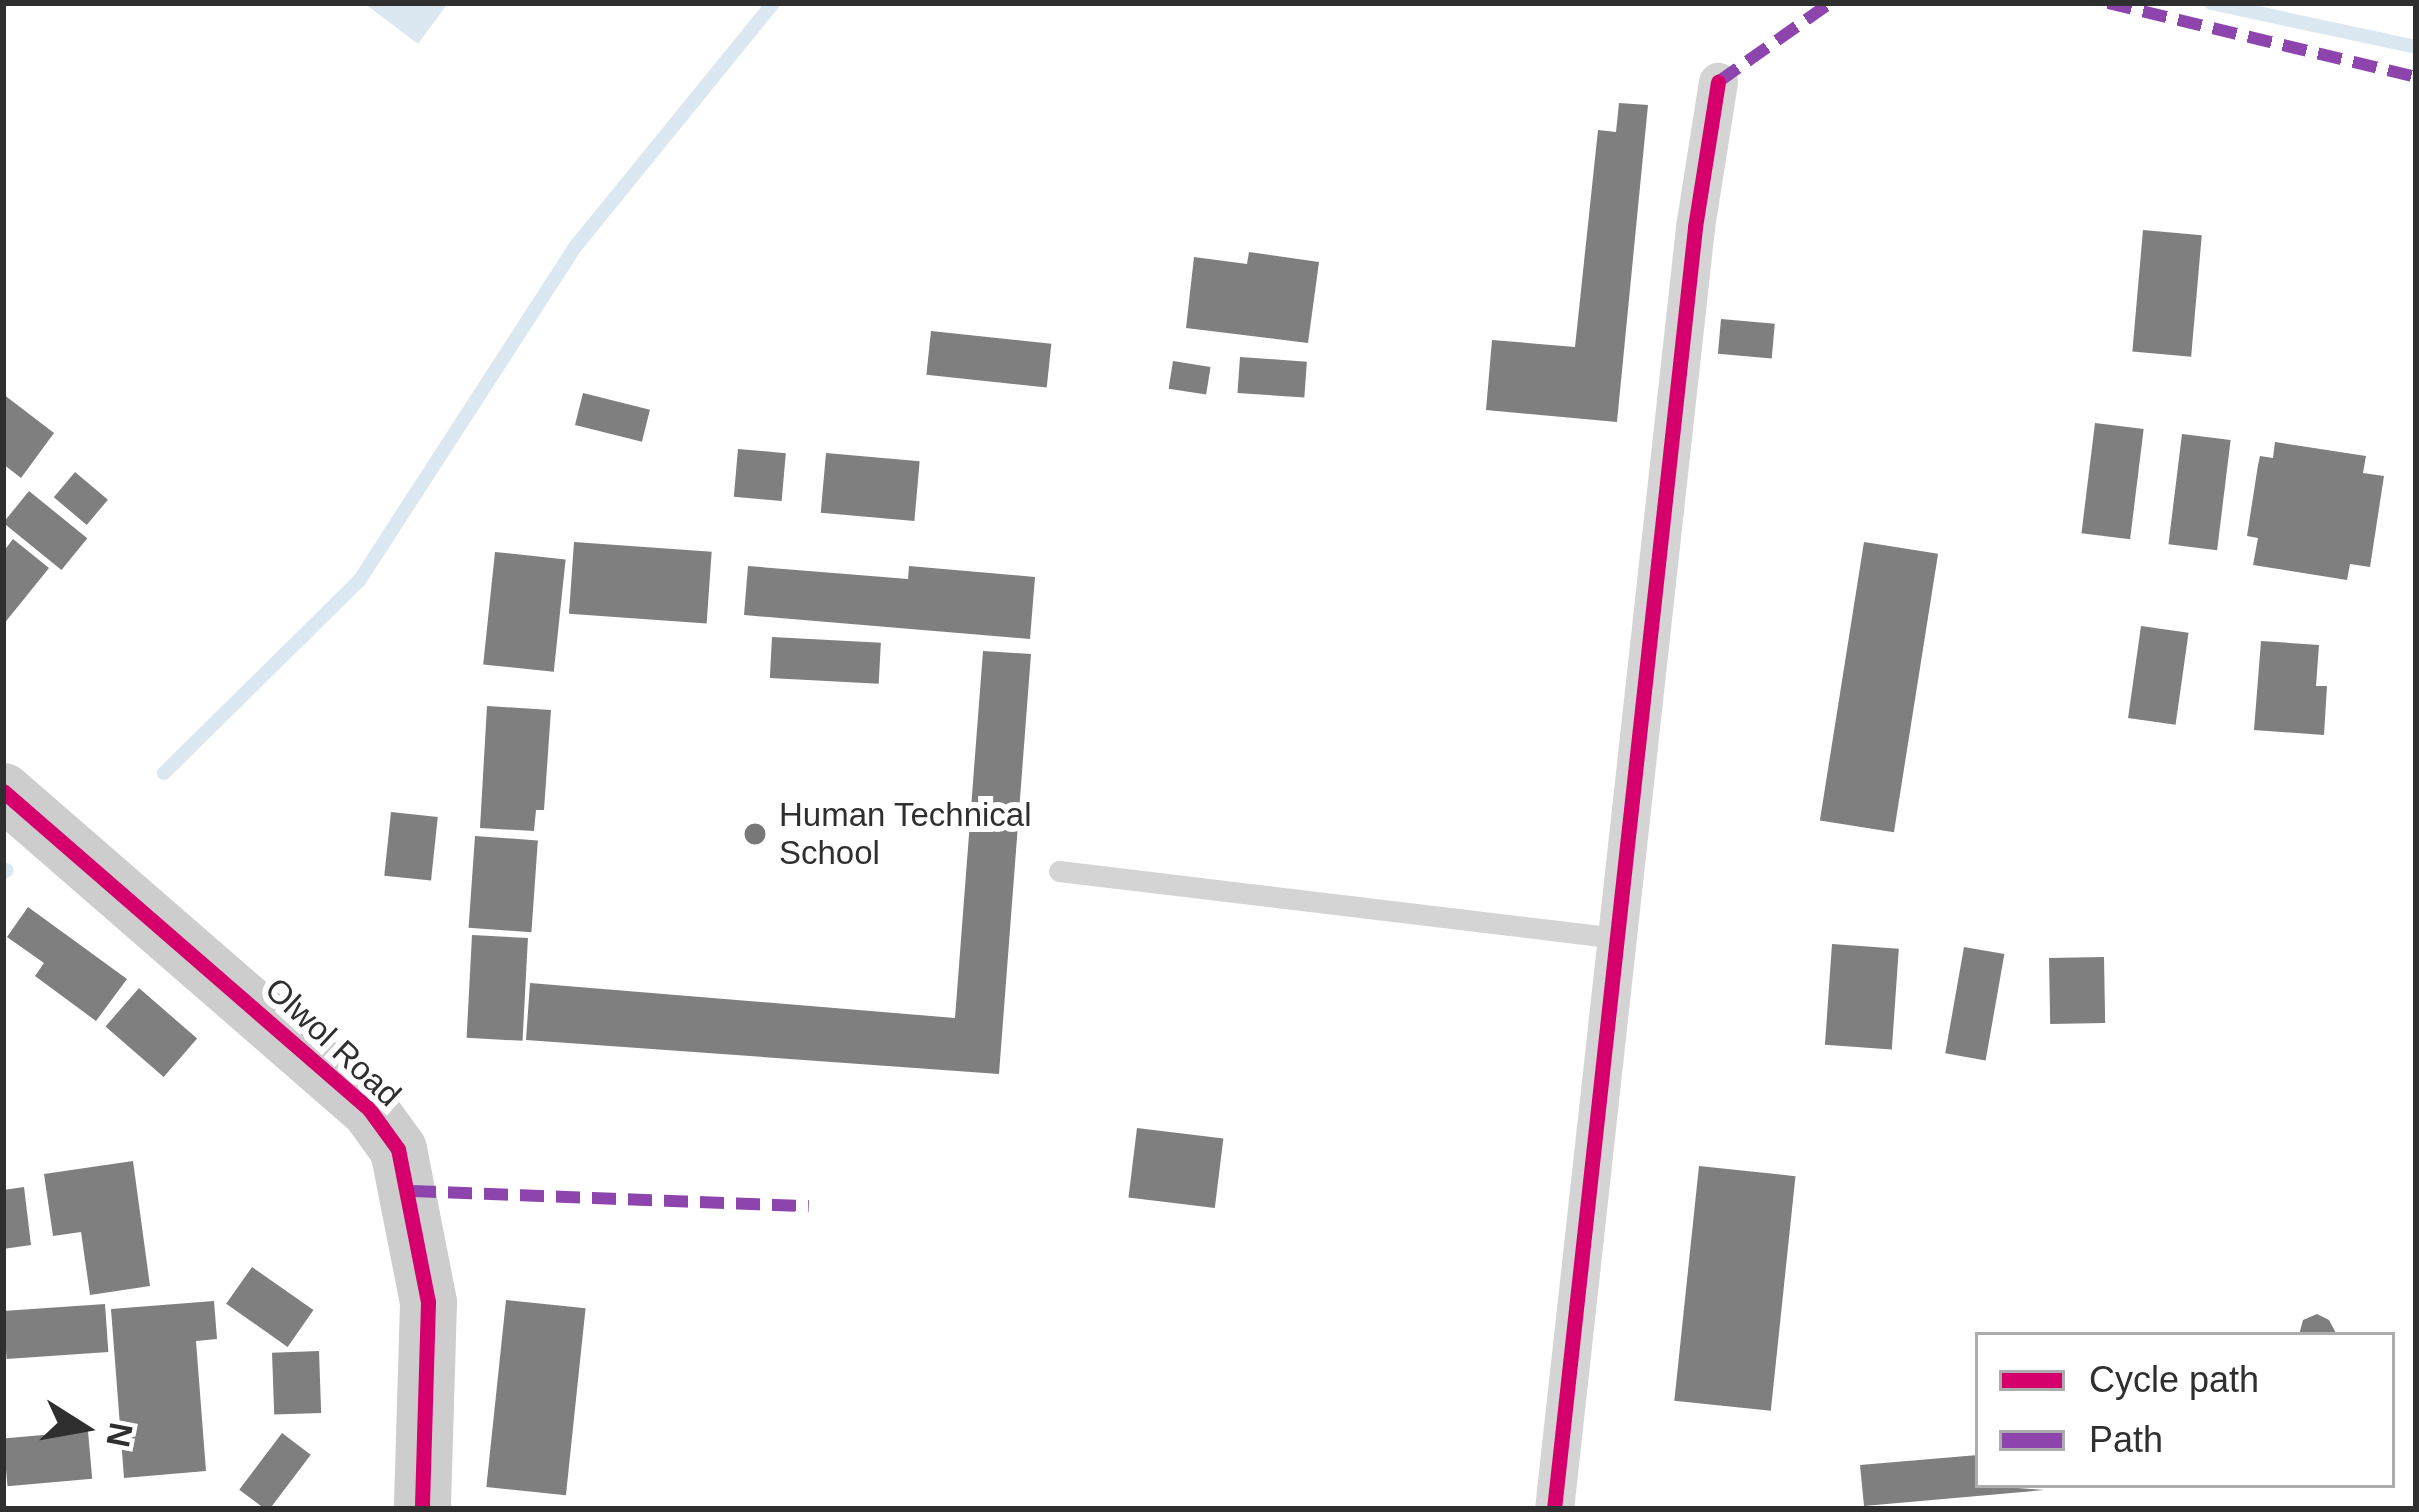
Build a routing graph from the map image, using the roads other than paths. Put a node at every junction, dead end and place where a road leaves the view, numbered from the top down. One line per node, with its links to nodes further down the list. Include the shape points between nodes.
1 (1718, 82): 4 (street)
2 (3, 791): 5 (street, Olwol Road, via 370,1109 398,1149 428,1302)
3 (1059, 871): 4 (lane)
4 (1617, 938): 6 (street)
5 (422, 1509)
6 (1554, 1509)

